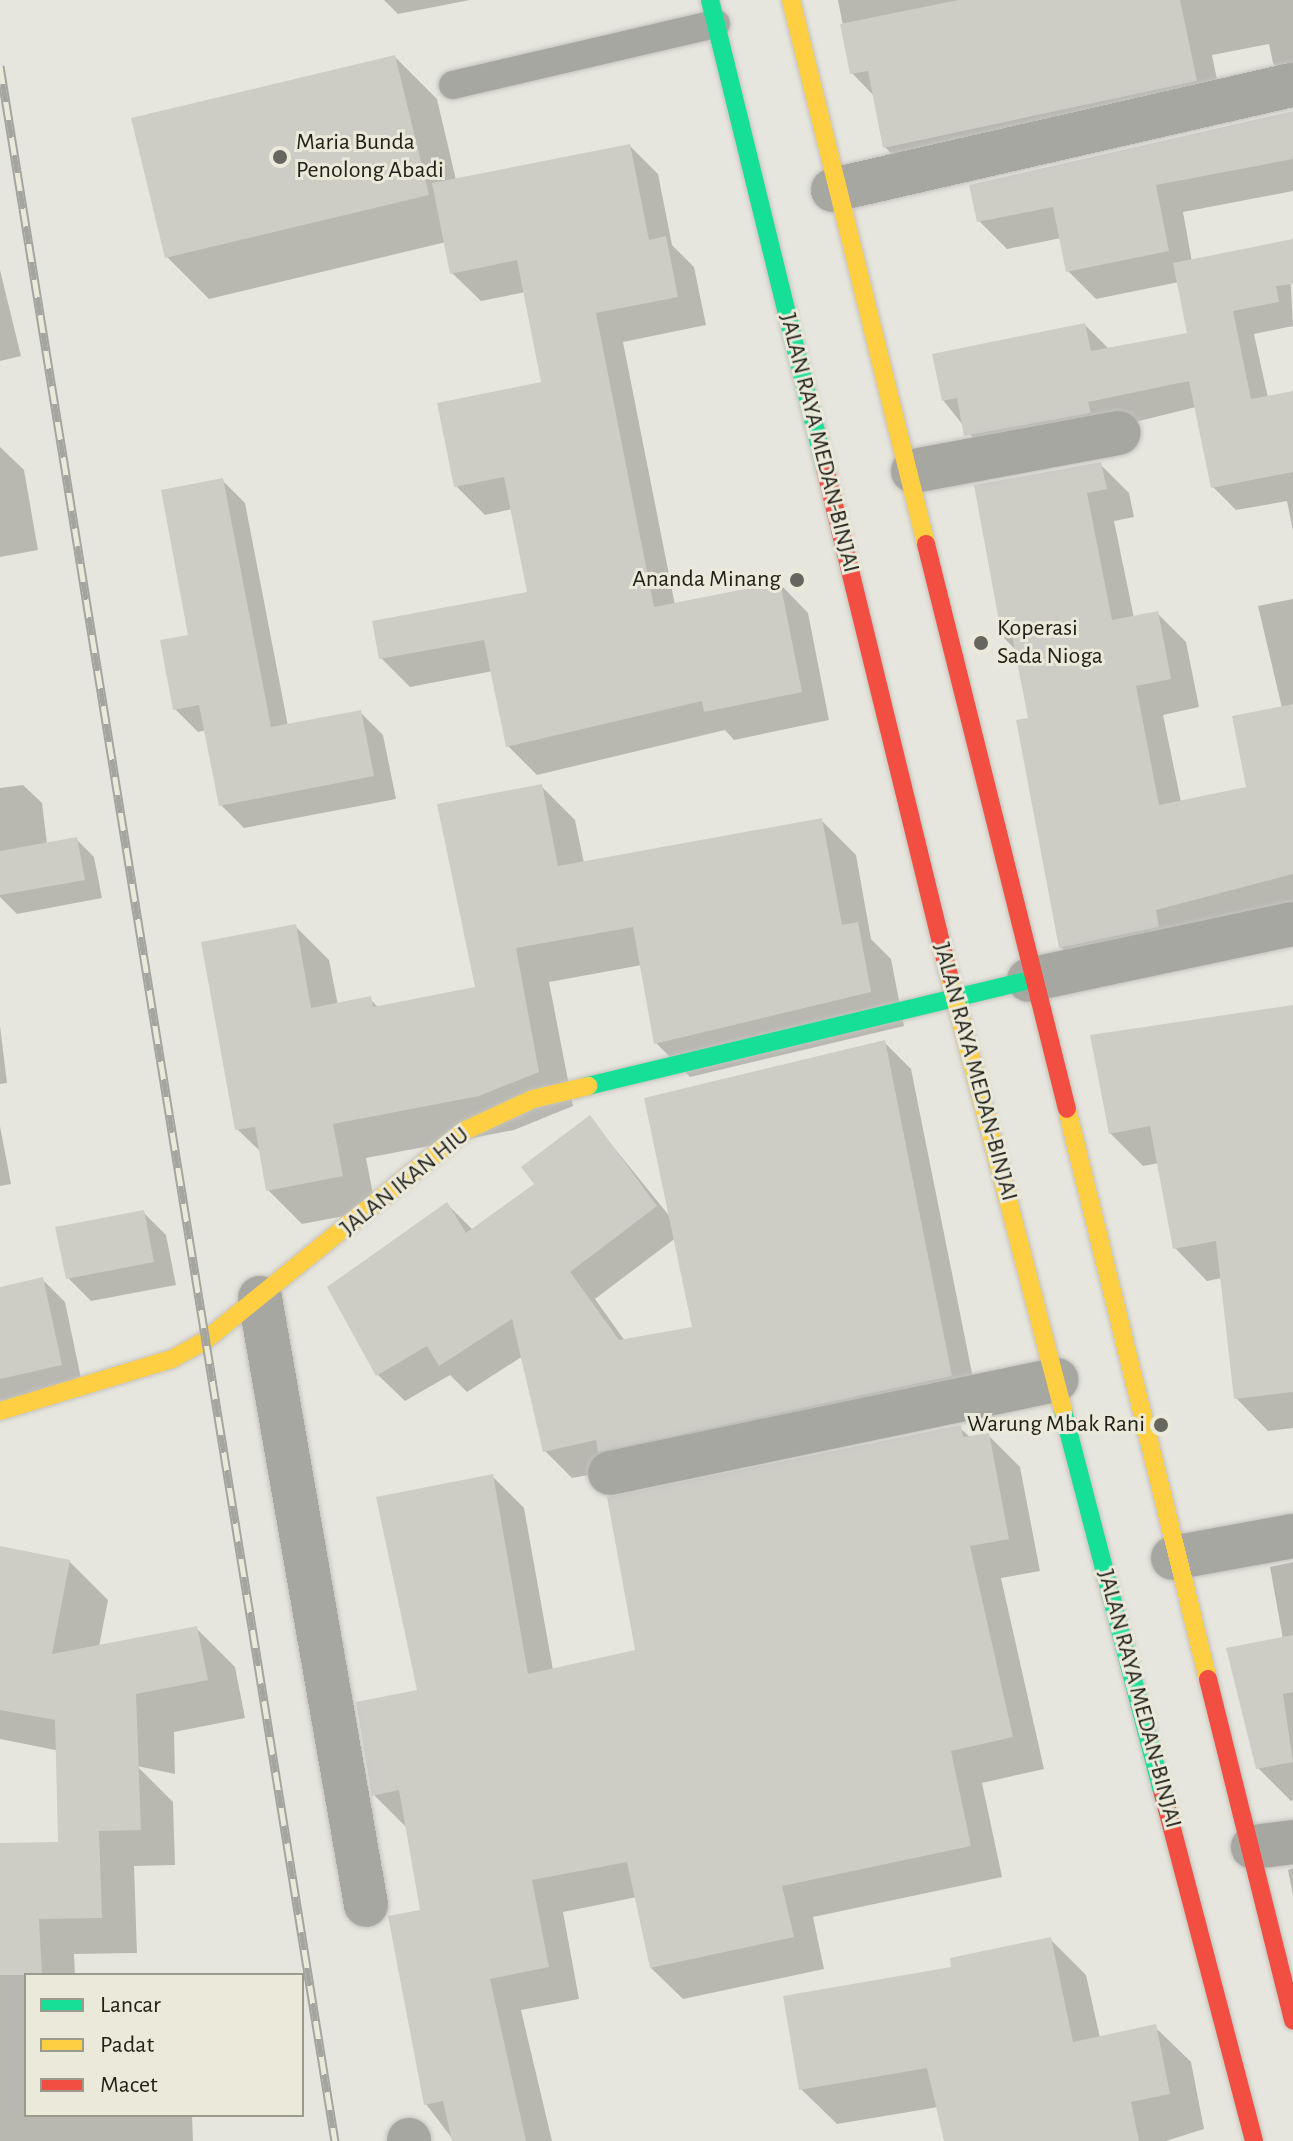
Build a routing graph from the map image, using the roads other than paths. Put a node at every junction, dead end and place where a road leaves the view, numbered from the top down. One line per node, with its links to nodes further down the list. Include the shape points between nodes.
1 (791, 0): 5 (main road)
2 (713, 12): 3 (lane); 10 (main road, JALAN RAYA MEDAN-BINJAI)
3 (453, 85)
4 (1293, 85): 5 (street)
5 (833, 190): 7 (main road)
6 (1119, 433): 7 (street)
7 (913, 471): 9 (main road)
8 (1293, 924): 9 (street)
9 (1029, 980): 10 (main road, JALAN IKAN HIU); 16 (main road)
10 (955, 998): 11 (main road, JALAN IKAN HIU, via 533,1099 464,1131); 12 (main road, JALAN RAYA MEDAN-BINJAI)
11 (260, 1298): 13 (main road, JALAN IKAN HIU, via 172,1359); 18 (street)
12 (1056, 1380): 14 (street); 20 (main road, JALAN RAYA MEDAN-BINJAI)
13 (0, 1411)
14 (610, 1473)
15 (1293, 1536): 16 (street)
16 (1173, 1558): 17 (main road)
17 (1273, 1844): 19 (main road)
18 (366, 1905)
19 (1293, 2021)
20 (1254, 2141)

